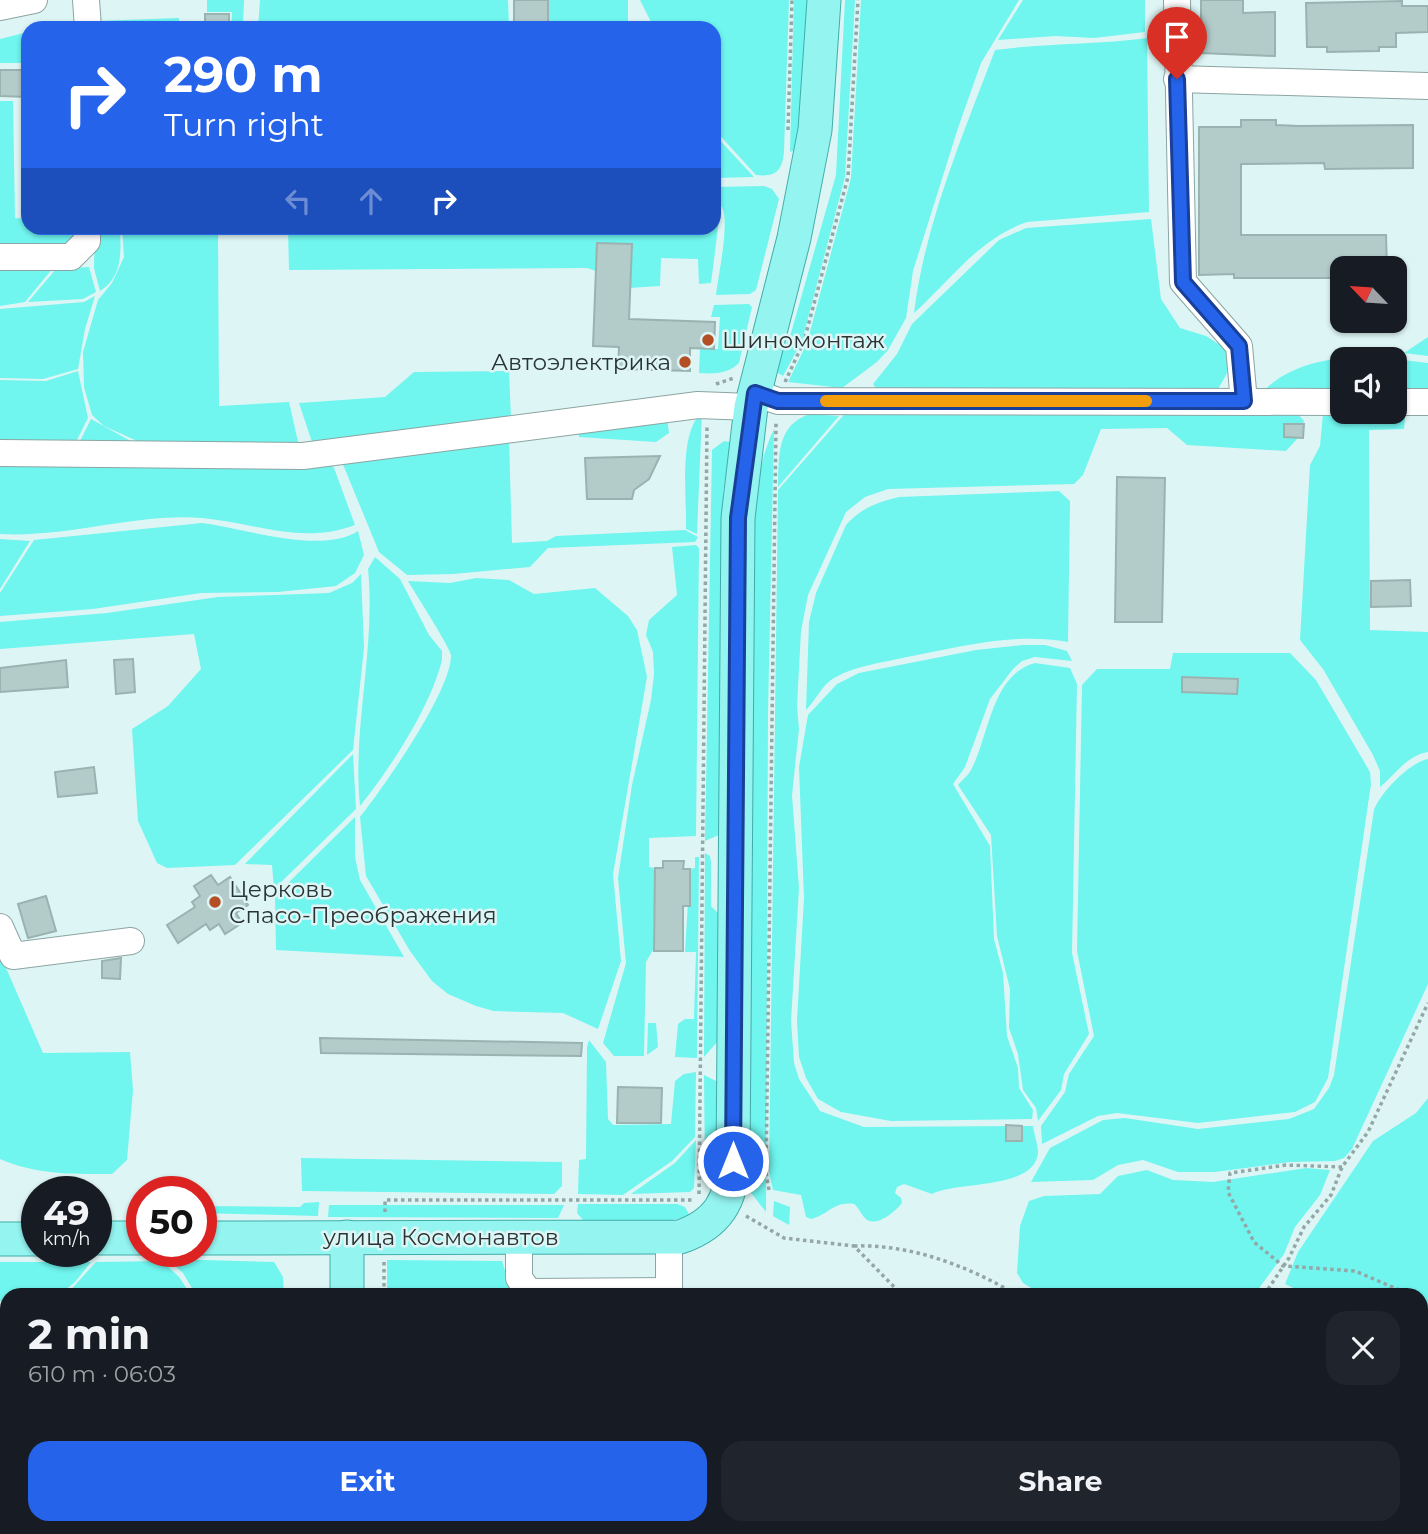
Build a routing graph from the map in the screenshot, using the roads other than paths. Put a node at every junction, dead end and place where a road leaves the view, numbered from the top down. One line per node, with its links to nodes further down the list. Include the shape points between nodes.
1 (34, 0): 5 (lane)
2 (86, 0): 6 (lane)
3 (824, 0): 11 (main road, via 815,130)
4 (1177, 0): 7 (lane)
5 (0, 7)
6 (88, 21)
7 (1177, 79): 8 (lane); 12 (lane, via 1183,282 1239,346)
8 (1428, 86)
9 (87, 235): 10 (lane, via 87,241 71,257)
10 (0, 257)
11 (756, 394): 12 (lane); 16 (lane, via 707,406 303,456); 21 (main road, via 738,518 733,1161 725,1205 708,1224)
12 (1244, 401): 13 (lane)
13 (1330, 402)
14 (1407, 402): 15 (lane)
15 (1428, 402)
16 (0, 453)
17 (0, 927): 18 (lane, via 13,956)
18 (131, 941)
19 (347, 1237): 20 (main road, улица Космонавтов); 22 (main road, улица Космонавтов); 25 (main road)
20 (519, 1237): 21 (main road, улица Космонавтов); 26 (lane, via 519,1278)
21 (675, 1237): 27 (lane)
22 (217, 1238)
23 (0, 1239): 24 (main road)
24 (21, 1239)
25 (329, 1288)
26 (526, 1288)
27 (670, 1288)

